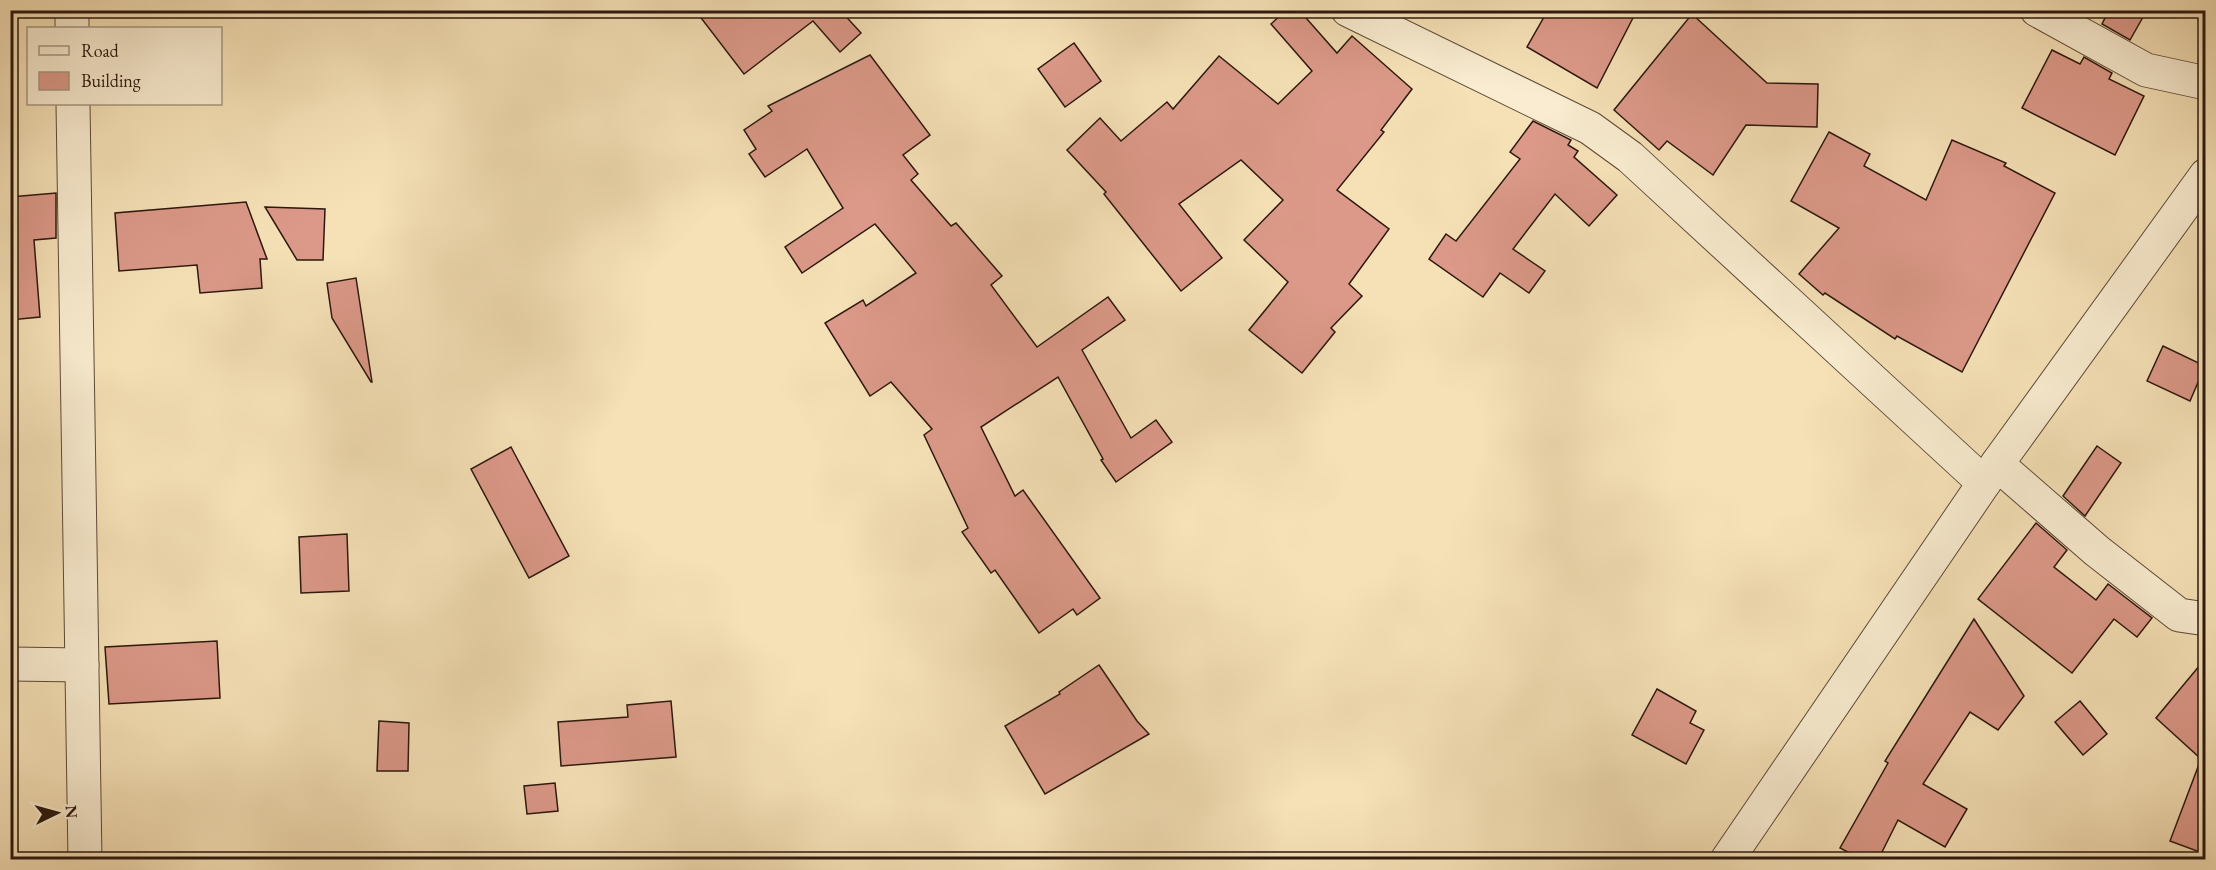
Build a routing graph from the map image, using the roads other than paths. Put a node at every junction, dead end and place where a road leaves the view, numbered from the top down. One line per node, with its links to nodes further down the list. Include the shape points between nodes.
1 (72, 10): 4 (street)
2 (1348, 10): 8 (street, via 1590,128 1630,156)
3 (2037, 10): 5 (street, via 2146,70)
4 (72, 27)
5 (2205, 83)
6 (73, 105): 11 (street)
7 (2205, 175): 8 (street)
8 (1991, 473): 9 (street, via 2179,615); 13 (street)
9 (2205, 619)
10 (10, 664): 11 (street)
11 (82, 665): 12 (street)
12 (85, 860)
13 (1727, 860)

